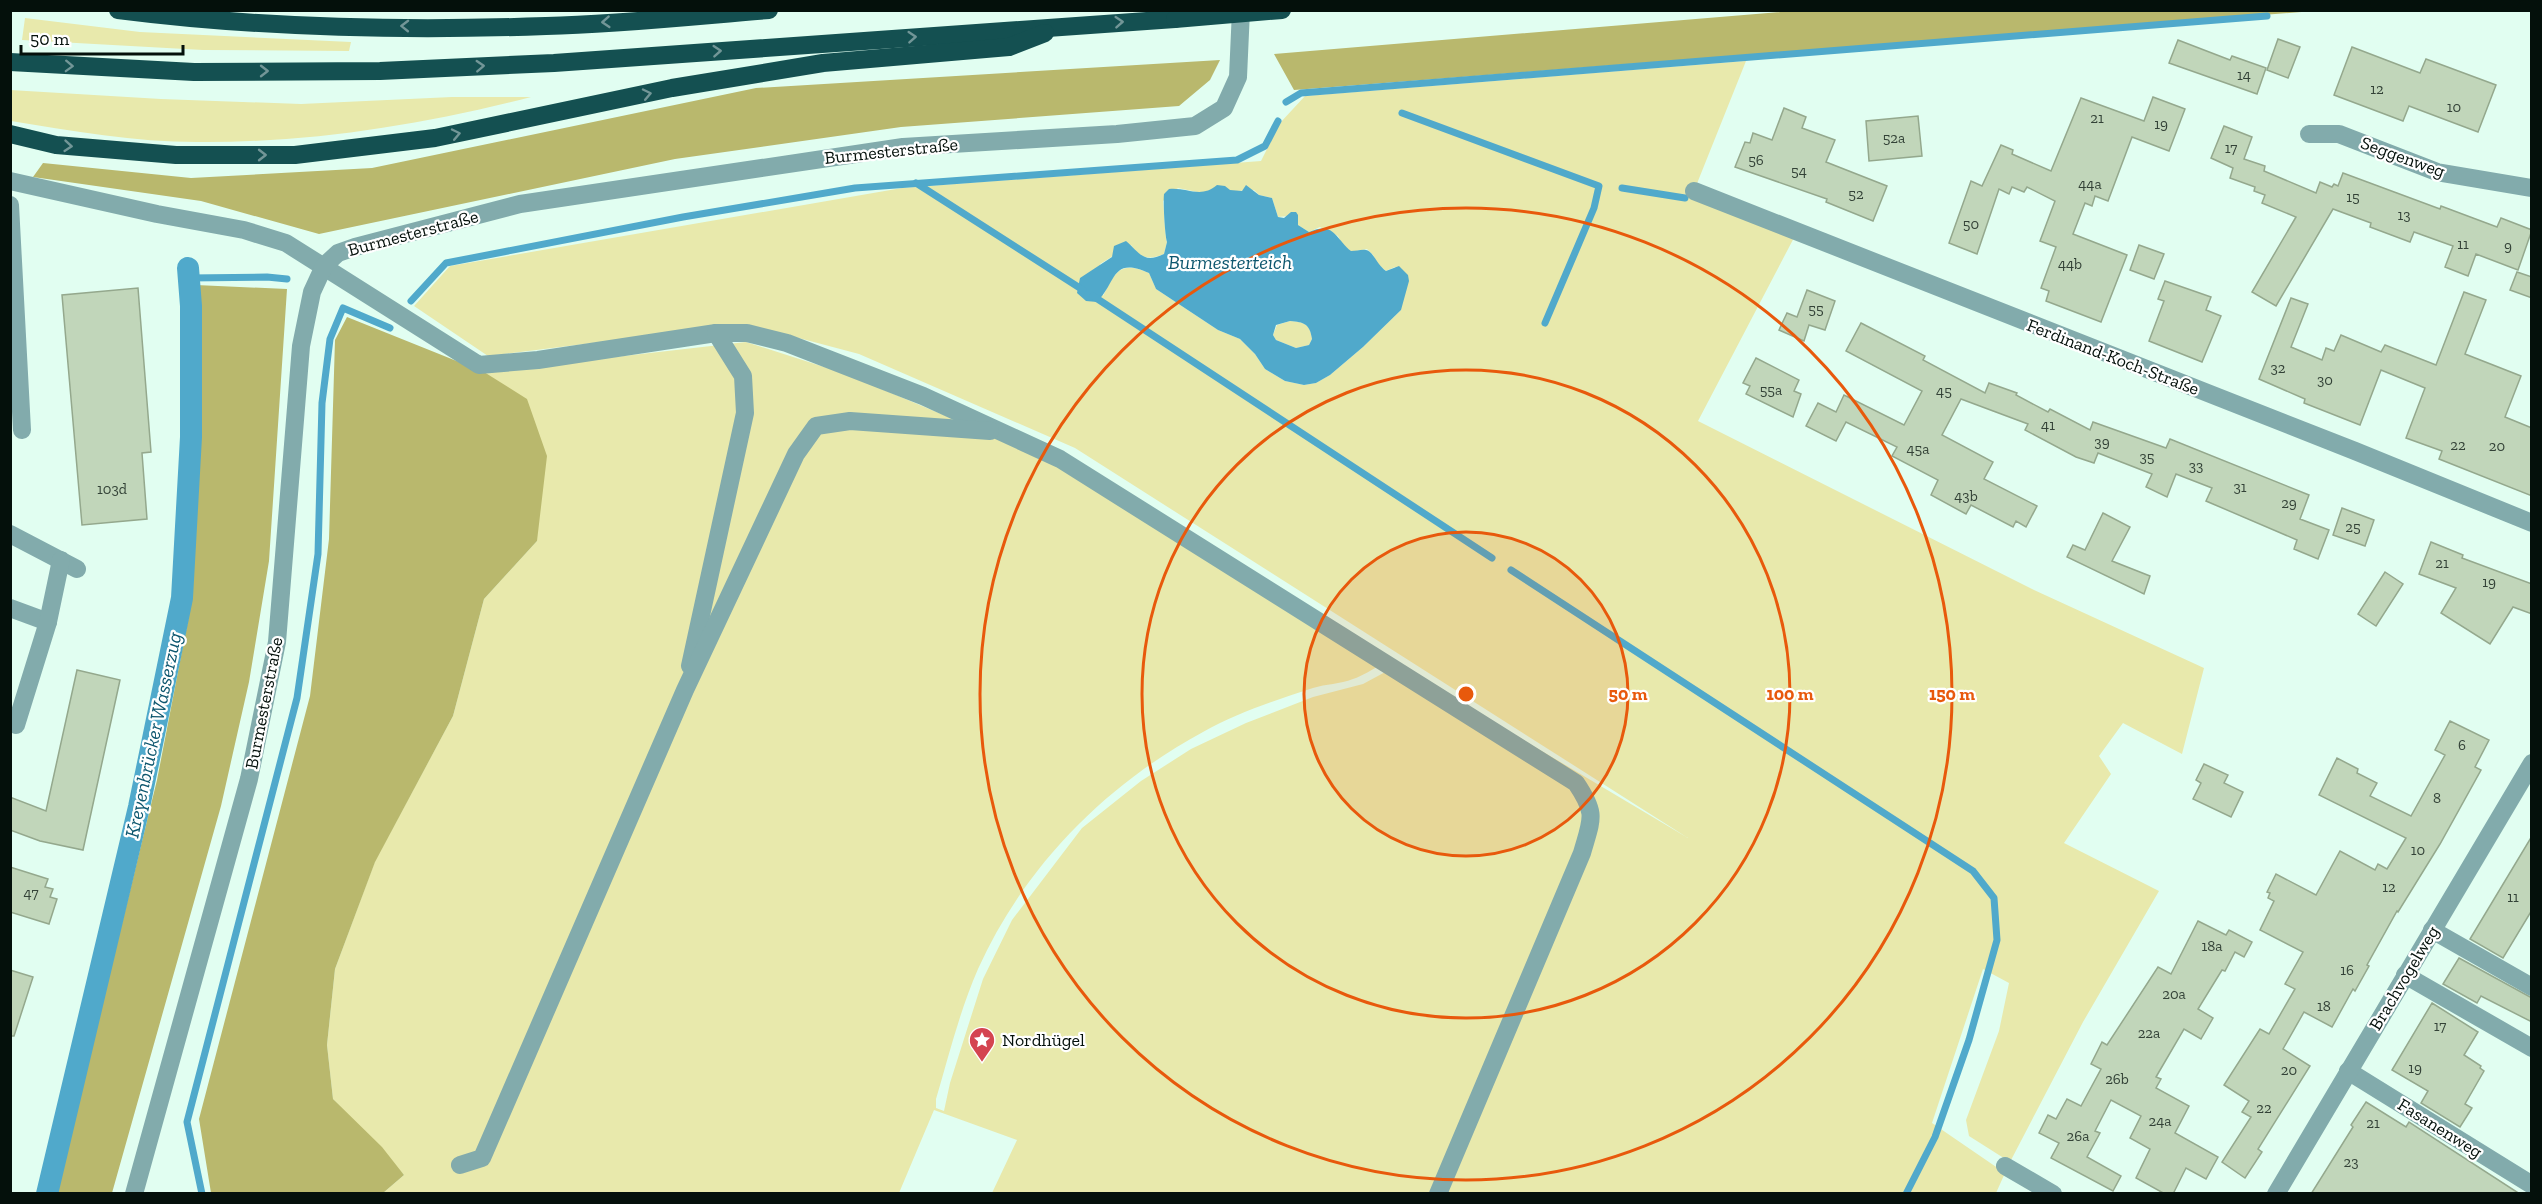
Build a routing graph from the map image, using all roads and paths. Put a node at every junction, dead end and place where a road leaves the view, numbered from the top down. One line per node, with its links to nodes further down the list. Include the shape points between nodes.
1 (118, 10): 2 (highway, one-way to 1, via 547,26 282,24 197,20)
2 (769, 10)
3 (1241, 10): 13 (street, Burmesterstraße, via 1238,77 1224,108 1195,126 903,147 520,204 355,247 338,253)
4 (1282, 10): 5 (highway, one-way to 4, bridge)
5 (1062, 26): 6 (highway, one-way to 5, via 194,72 380,71 554,63); 7 (highway, one-way to 5, via 56,145 176,155 295,155 435,138 672,88 823,63 1009,48)
6 (10, 62)
7 (10, 134)
8 (2309, 134): 10 (street, Seggenweg, via 2339,134 2437,172)
9 (10, 180): 13 (street, via 244,230 286,243)
10 (2532, 189)
11 (1694, 191): 17 (street, Ferdinand-Koch-Straße)
12 (10, 205): 15 (street)
13 (324, 266): 14 (street, via 479,365); 32 (street, Burmesterstraße, via 312,292 301,346 277,642 249,779)
14 (716, 333): 16 (street, via 747,333 787,343); 21 (street, via 743,376 745,413)
15 (22, 430)
16 (1004, 432): 21 (street, via 850,421 816,426 796,454); 33 (street, via 1060,459 1400,671 1576,783 1589,803 1591,820 1582,853)
17 (2532, 523)
18 (10, 534): 20 (street, via 69,565)
19 (10, 608): 20 (street)
20 (48, 622): 22 (street, via 16,725)
21 (685, 690): 29 (street, via 482,1158)
22 (10, 722)
23 (2532, 763): 24 (street, Brachvogelweg)
24 (2432, 930): 25 (street, Brachvogelweg); 26 (street)
25 (2405, 975): 27 (street); 28 (street, Brachvogelweg)
26 (2532, 987)
27 (2532, 1048)
28 (2348, 1071): 31 (street, Fasanenweg); 35 (street, Brachvogelweg)
29 (460, 1165)
30 (2005, 1166): 34 (street)
31 (2532, 1185)
32 (139, 1189)
33 (1438, 1194)
34 (2053, 1194)
35 (2276, 1194)

